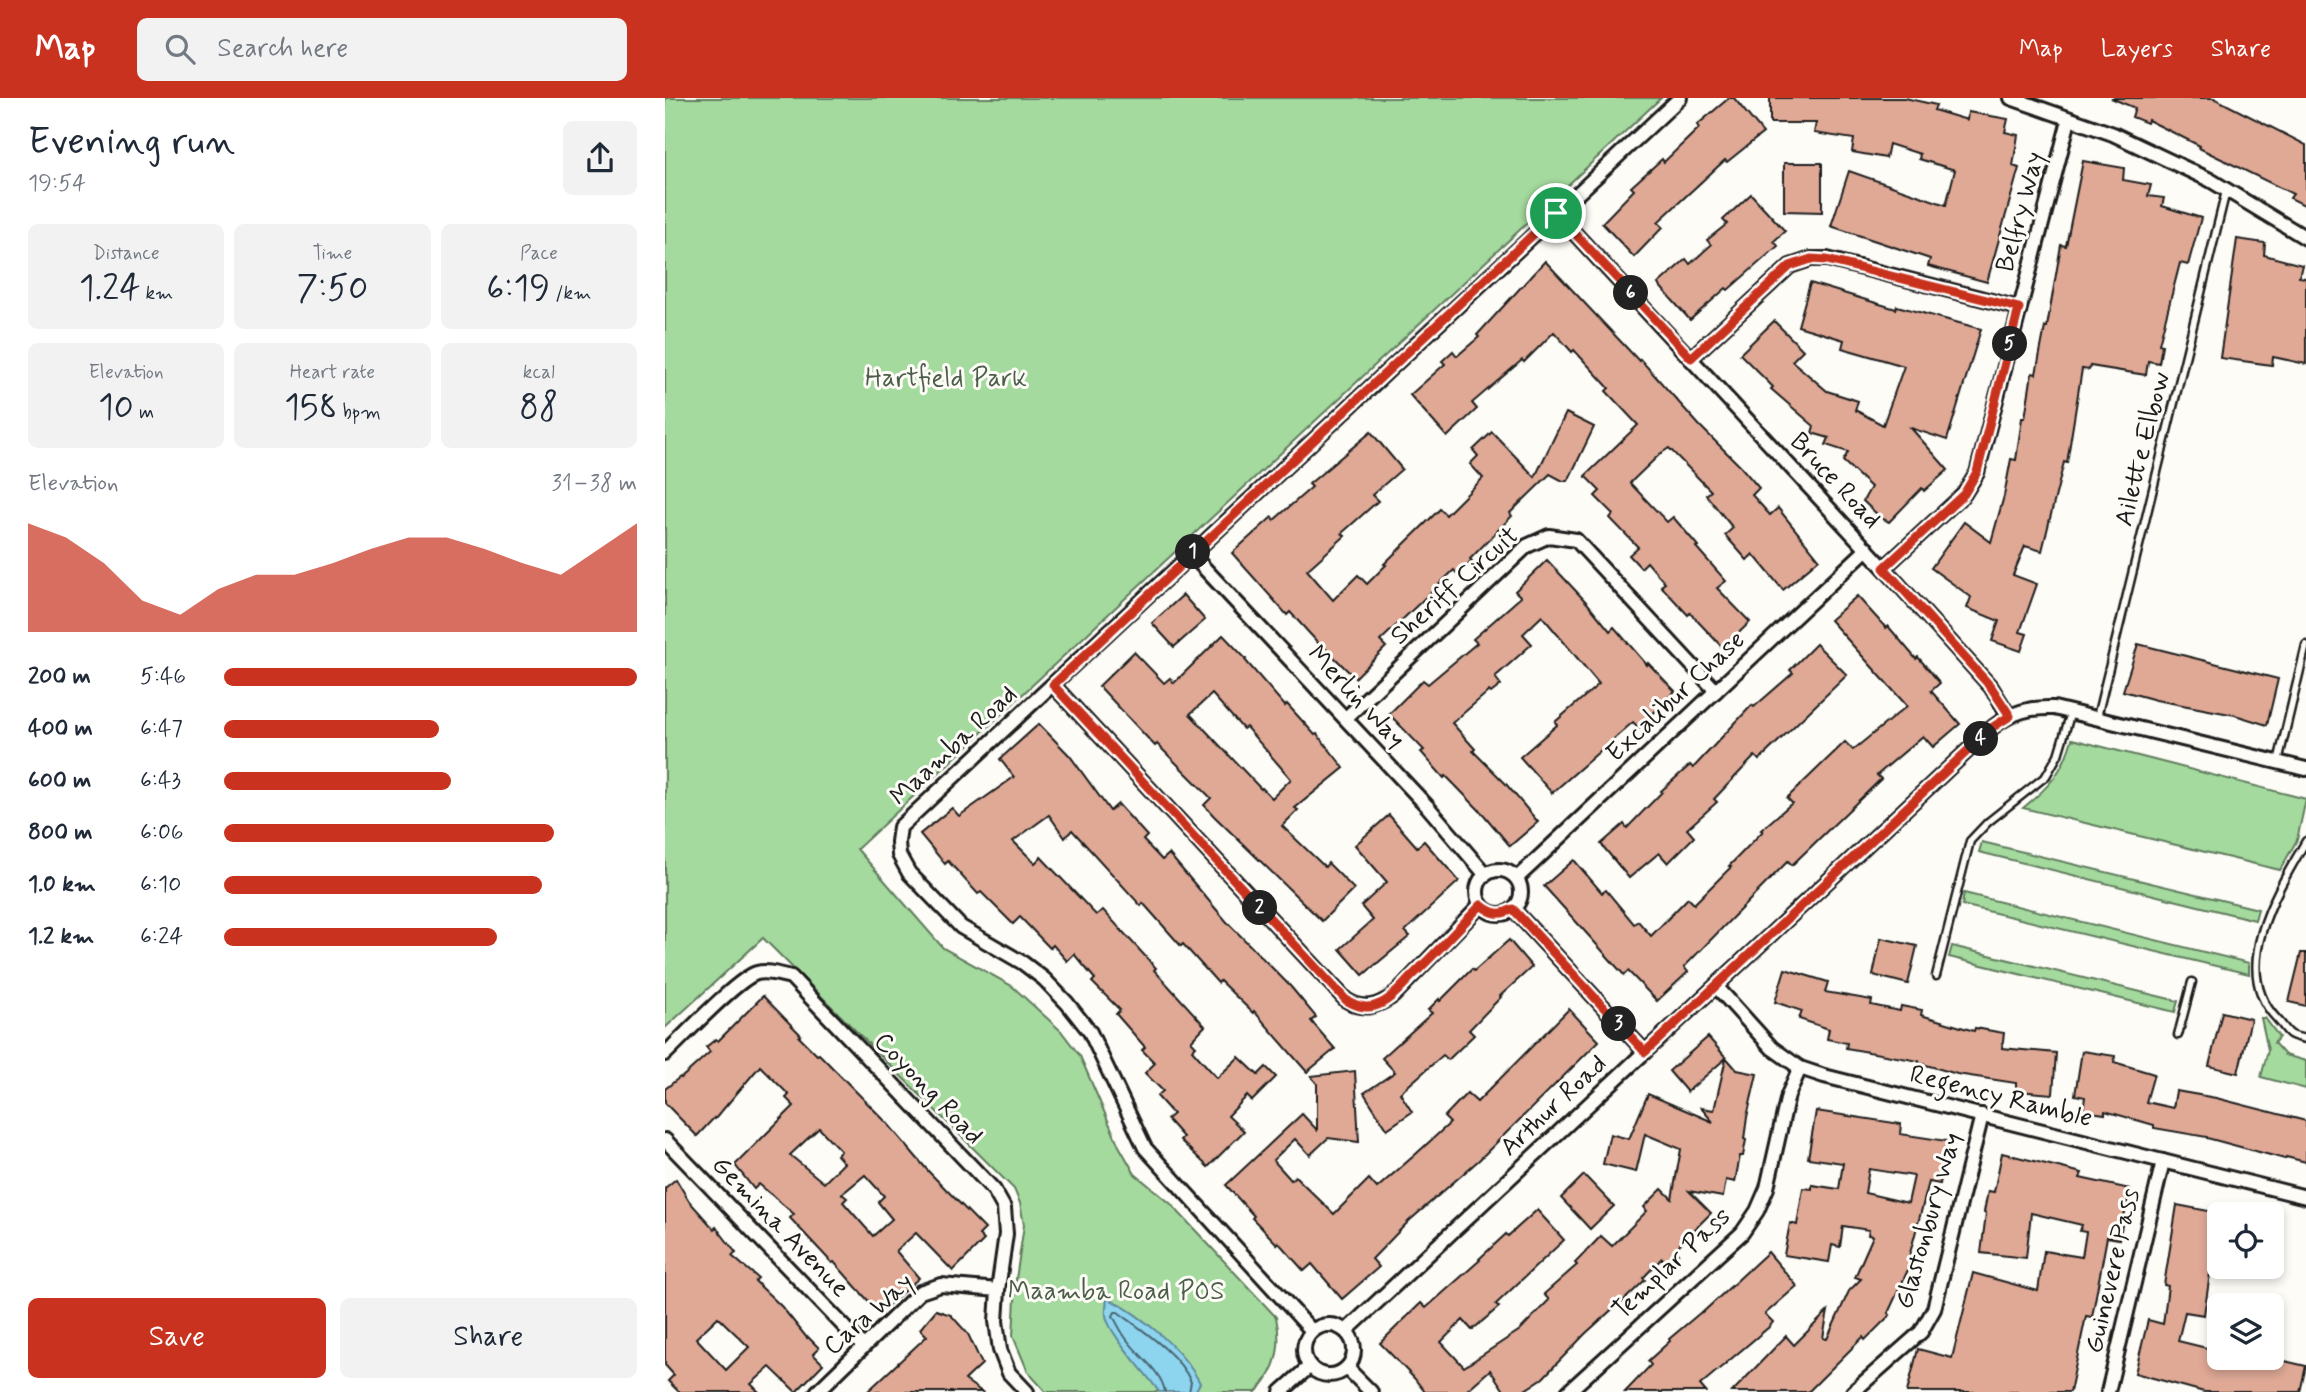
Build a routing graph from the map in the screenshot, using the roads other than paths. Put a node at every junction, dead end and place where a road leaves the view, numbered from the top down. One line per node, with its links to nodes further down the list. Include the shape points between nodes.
1 (1680, 98): 5 (street, Maamba Road)
2 (2011, 98): 3 (street)
3 (2069, 120): 4 (street, via 2113,134); 7 (street, Belfry Way)
4 (2227, 189): 6 (street); 17 (lane, Ailette Elbow)
5 (1556, 213): 8 (street, Bruce Road); 10 (street, Maamba Road)
6 (2306, 238)
7 (2019, 308): 8 (street, via 1811,259 1790,266); 11 (street, Belfry Way, via 1977,472 1964,494)
8 (1691, 358): 9 (street, Bruce Road)
9 (1867, 549): 11 (street, Bruce Road); 14 (street, Excalibur Chase)
10 (1191, 554): 13 (street, Maamba Road); 18 (street, Merlin Way)
11 (1884, 568): 16 (street, Bruce Road, via 1991,687)
12 (2306, 645): 19 (lane)
13 (1053, 685): 24 (street, via 1356,1006 1367,1008 1393,996); 39 (street, Maamba Road, via 900,827 899,856 909,873 961,926 1023,963 1067,1003 1095,1042 1145,1148)
14 (1716, 691): 18 (street, Sheriff Circuit, via 1576,540 1549,536 1527,546); 23 (street, Excalibur Chase)
15 (2071, 712): 16 (street, via 2038,707); 17 (street); 26 (lane, via 2058,755 2046,776 1970,841)
16 (2010, 716): 28 (street, Arthur Road)
17 (2096, 718): 19 (street)
18 (1346, 719): 22 (street, Merlin Way)
19 (2278, 762): 20 (street)
20 (2306, 769)
21 (2306, 841): 30 (lane, via 2266,915 2257,957 2258,981 2268,1008 2289,1035)
22 (1485, 874): 23 (street, via 1502,869); 24 (street, via 1477,889)
23 (1517, 878): 25 (street, via 1521,894)
24 (1481, 905): 25 (street, via 1496,914)
25 (1513, 909): 31 (street)
26 (1936, 976)
27 (2192, 982): 29 (lane)
28 (1716, 986): 31 (street, Arthur Road); 33 (street, Regency Ramble, via 1772,1048)
29 (2178, 1035)
30 (2306, 1040)
31 (1645, 1052): 40 (street, Arthur Road)
32 (665, 1054): 38 (street, Coyong Road, via 740,982 758,973 790,978 994,1190 1004,1209 1006,1234)
33 (1800, 1068): 34 (street, Regency Ramble); 49 (street, Templar Pass, via 1767,1188 1742,1233)
34 (1982, 1115): 36 (street, Regency Ramble); 44 (street, Glastonbury Way, via 1934,1309 1921,1332)
35 (665, 1140): 41 (street, Gemina Avenue)
36 (2163, 1161): 37 (street, Regency Ramble); 50 (street, Guinevere Pass)
37 (2306, 1198)
38 (998, 1290): 41 (street, Cara Way, via 941,1285 921,1292); 46 (street, Coyong Road, via 1000,1350 1009,1373)
39 (1312, 1331): 40 (street, via 1325,1325); 42 (street, via 1304,1352)
40 (1346, 1331): 43 (street, via 1354,1345)
41 (863, 1346): 45 (street, Cara Way)
42 (1310, 1366): 43 (street, via 1324,1375); 47 (street)
43 (1347, 1368): 48 (street)
44 (1860, 1390)
45 (817, 1392)
46 (1027, 1392)
47 (1281, 1392)
48 (1371, 1392)
49 (1567, 1392)
50 (2108, 1392)

